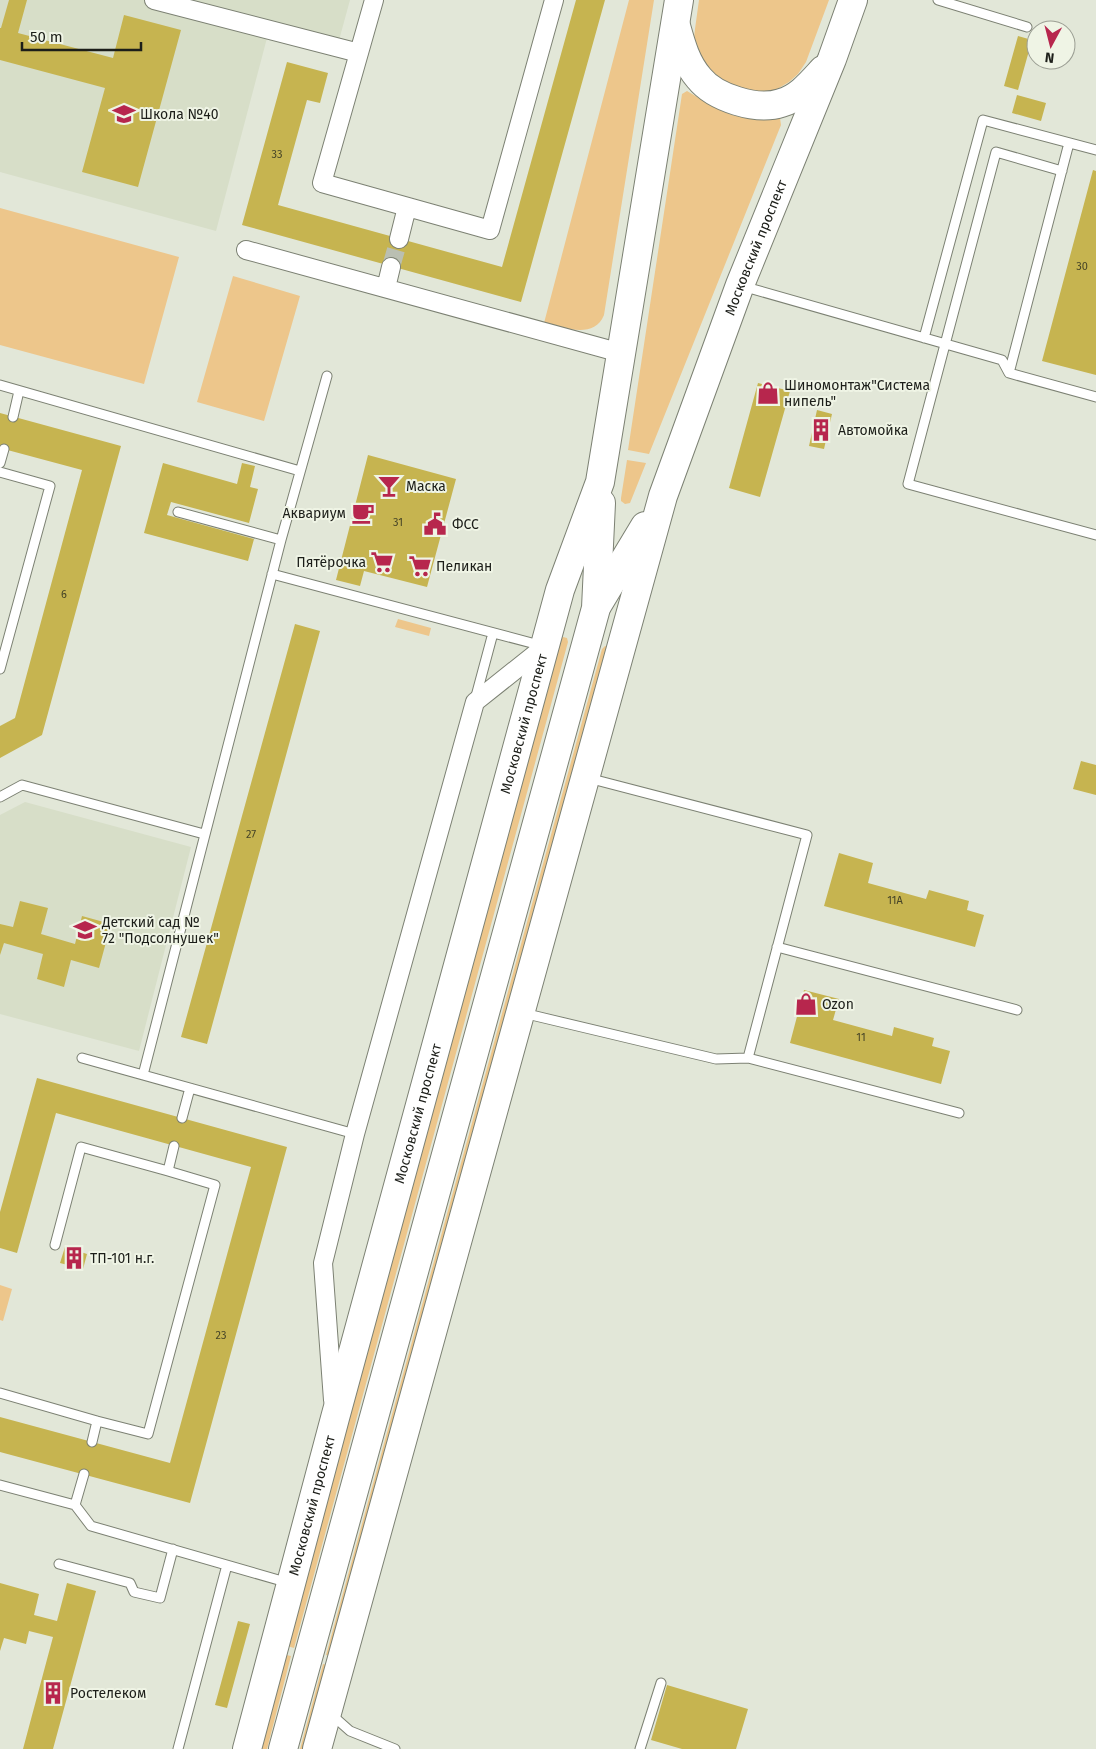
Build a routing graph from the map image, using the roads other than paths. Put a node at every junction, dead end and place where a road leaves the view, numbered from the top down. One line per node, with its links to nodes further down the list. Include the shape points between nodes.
1 (154, 0): 8 (street)
2 (374, 0): 8 (street)
3 (554, 0): 13 (street, via 490,230)
4 (853, 0): 9 (main road, Московский проспект)
5 (938, 0): 7 (lane)
6 (677, 12): 9 (main road, via 684,54 700,80 737,102 781,104 804,91); 21 (main road, Московский проспект)
7 (1026, 27)
8 (359, 53): 13 (street, via 322,183)
9 (832, 59): 17 (main road, Московский проспект)
10 (1069, 143): 11 (lane); 12 (lane); 19 (lane, via 983,120)
11 (1096, 150)
12 (1062, 171): 20 (lane, via 996,152); 22 (lane)
13 (407, 207): 14 (street)
14 (399, 239)
15 (246, 250): 18 (street)
16 (391, 267): 18 (street)
17 (740, 285): 19 (lane); 33 (main road, Московский проспект)
18 (386, 288): 21 (street)
19 (924, 338): 20 (lane)
20 (945, 344): 22 (lane, via 1002,360); 35 (lane, via 908,484)
21 (621, 354): 32 (main road, Московский проспект)
22 (1009, 373): 26 (lane)
23 (327, 376): 30 (lane)
24 (0, 386): 25 (lane)
25 (20, 391): 27 (lane); 30 (lane)
26 (1096, 397)
27 (12, 417)
28 (4, 449): 29 (lane)
29 (0, 463)
30 (300, 471): 36 (lane)
31 (0, 472): 41 (lane, via 50,486)
32 (601, 491): 33 (main road, via 611,526 625,529 640,523); 38 (main road, Московский проспект); 40 (main road, Московский проспект, via 560,590)
33 (659, 503): 38 (main road, Московский проспект); 43 (main road, Московский проспект)
34 (178, 512): 36 (lane)
35 (1096, 535)
36 (281, 540): 37 (lane)
37 (272, 574): 39 (lane); 45 (lane)
38 (596, 608): 74 (main road, Московский проспект)
39 (493, 632): 40 (lane); 42 (lane)
40 (545, 646): 42 (street); 60 (main road, Московский проспект)
41 (0, 669)
42 (475, 702): 55 (street)
43 (586, 777): 46 (lane, via 807,835); 48 (main road, Московский проспект)
44 (0, 797): 45 (lane, via 22,786)
45 (204, 834): 51 (lane)
46 (777, 947): 47 (lane); 50 (lane)
47 (1017, 1010)
48 (520, 1013): 50 (lane, via 716,1059); 71 (main road, Московский проспект)
49 (82, 1058): 51 (lane)
50 (748, 1058): 53 (lane)
51 (143, 1075): 52 (lane)
52 (190, 1088): 54 (lane); 55 (lane)
53 (960, 1113)
54 (182, 1118)
55 (355, 1134): 60 (street, via 323,1263)
56 (174, 1146): 57 (lane)
57 (168, 1171): 58 (lane, via 82,1147); 61 (lane, via 215,1185 148,1434)
58 (55, 1245)
59 (0, 1393): 61 (lane)
60 (335, 1418): 69 (main road, Московский проспект)
61 (97, 1421): 62 (lane)
62 (92, 1442)
63 (84, 1474): 65 (lane)
64 (0, 1485): 65 (lane)
65 (75, 1505): 66 (lane, via 91,1526)
66 (173, 1550): 67 (lane, via 160,1598 134,1592 130,1583); 68 (lane)
67 (59, 1564)
68 (226, 1565): 69 (lane); 72 (lane)
69 (291, 1583): 73 (main road, Московский проспект)
70 (661, 1683): 77 (lane)
71 (329, 1711): 75 (main road, Московский проспект); 76 (lane, via 350,1731)
72 (178, 1749)
73 (246, 1749)
74 (283, 1749)
75 (317, 1749)
76 (394, 1749)
77 (640, 1749)

